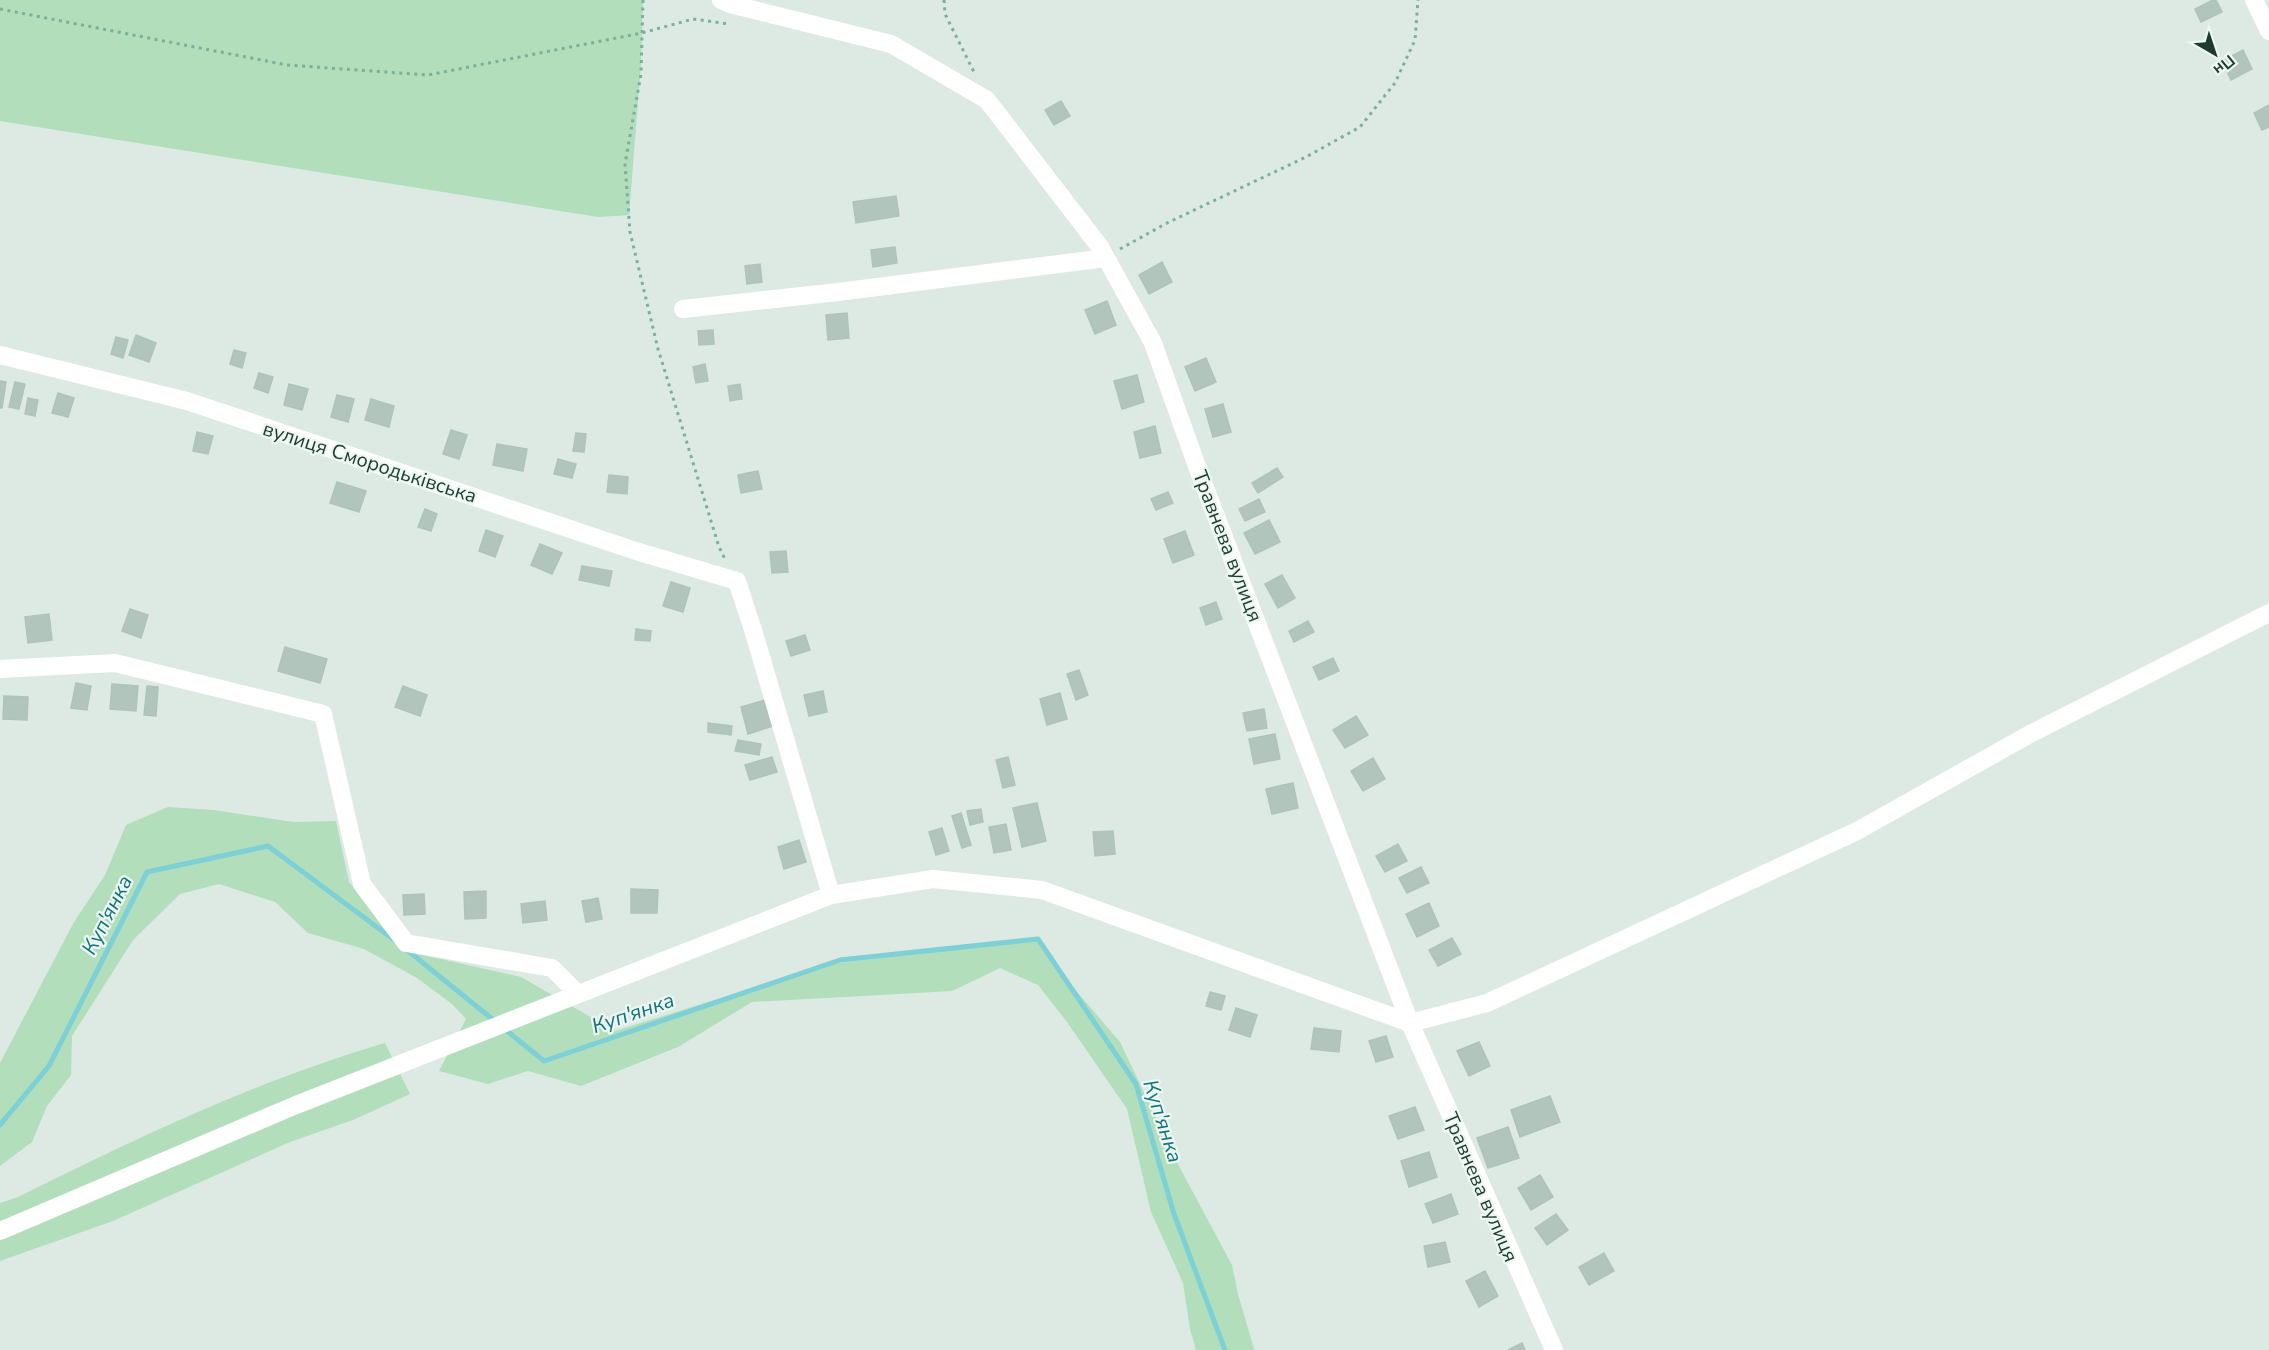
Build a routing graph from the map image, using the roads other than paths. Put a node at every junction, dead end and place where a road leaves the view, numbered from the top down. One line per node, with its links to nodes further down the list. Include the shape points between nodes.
1 (721, 0): 4 (street, Травнева вулиця, via 891,45 987,100)
2 (2254, 0): 3 (street)
3 (2269, 31)
4 (1106, 258): 5 (street); 11 (street, Травнева вулиця, via 1154,343 1199,472)
5 (683, 309)
6 (0, 355): 9 (street, вулиця Смородьківська, via 187,401 737,581)
7 (2269, 613): 11 (street, via 2030,734 1857,831 1488,1003)
8 (0, 669): 10 (street, via 115,663 323,714 362,884 406,943 552,968)
9 (831, 895): 10 (street); 11 (street, via 933,879 1042,890)
10 (577, 993): 12 (street, via 296,1105)
11 (1410, 1023): 13 (street, Травнева вулиця)
12 (0, 1230)
13 (1554, 1350)

